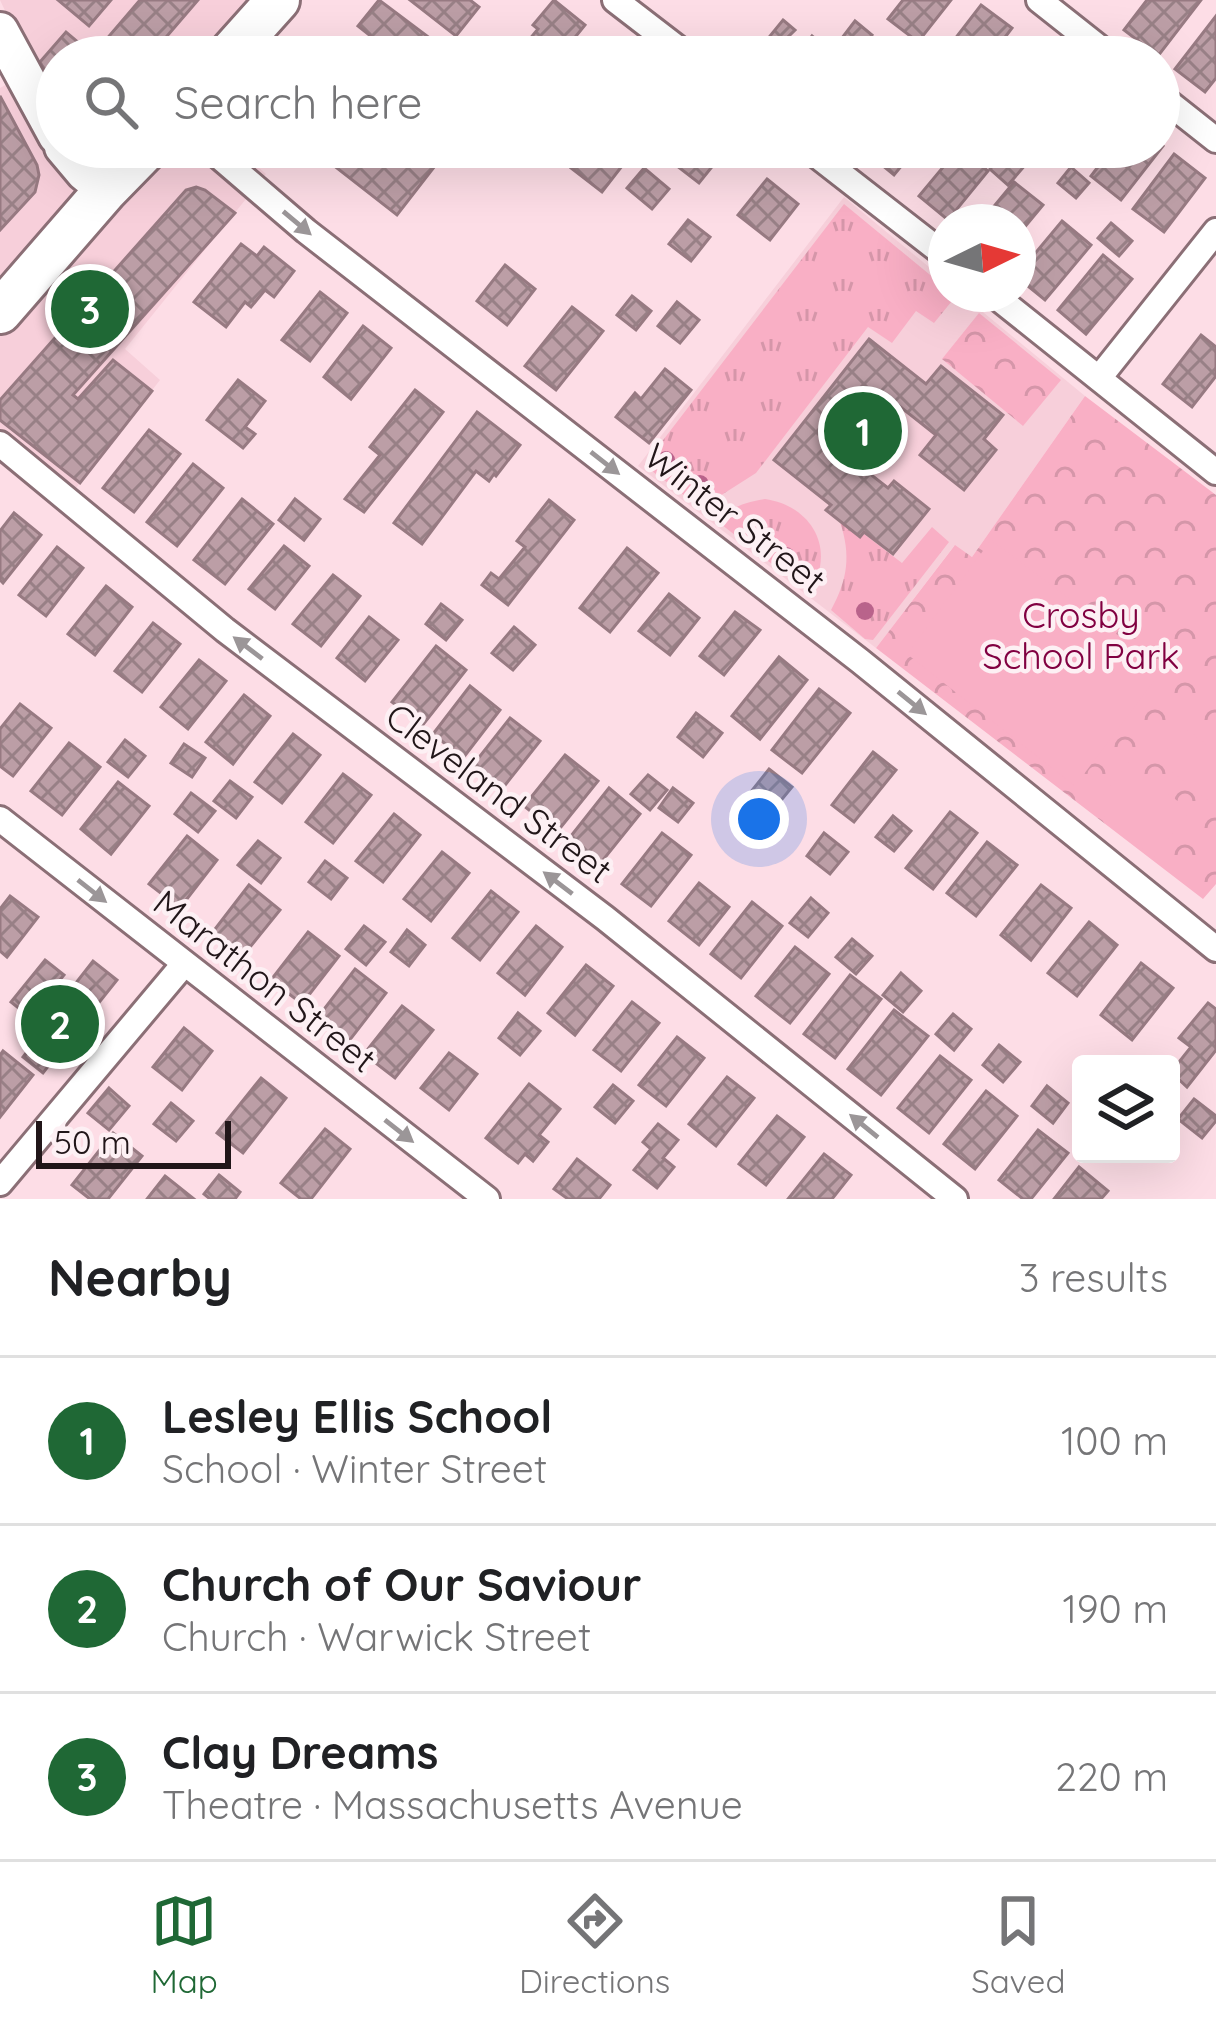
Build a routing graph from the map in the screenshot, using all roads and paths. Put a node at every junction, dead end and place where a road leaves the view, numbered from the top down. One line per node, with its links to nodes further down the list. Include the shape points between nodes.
1 (278, 0): 5 (highway)
2 (615, 0): 6 (street)
3 (1040, 0): 7 (street)
4 (0, 32): 8 (main road)
5 (246, 36)
6 (662, 36)
7 (1085, 36)
8 (36, 98)
9 (1180, 112): 10 (street)
10 (1216, 140)
11 (81, 168): 15 (main road)
12 (127, 168): 15 (highway)
13 (232, 168): 24 (street, Winter Street, one-way to 24)
14 (833, 168): 17 (street)
15 (106, 190): 18 (highway)
16 (1216, 231): 20 (street)
17 (928, 242)
18 (0, 312)
19 (1016, 312): 20 (street)
20 (1099, 378): 22 (street)
21 (0, 444): 29 (street, Cleveland Street, one-way to 21, via 604,918 224,630)
22 (1216, 472)
23 (0, 818): 25 (street, Marathon Street, one-way to 25)
24 (1216, 949)
25 (184, 964): 26 (street); 28 (street, Marathon Street, one-way to 28)
26 (0, 1184): 27 (street)
27 (18, 1199)
28 (487, 1199)
29 (955, 1199)

